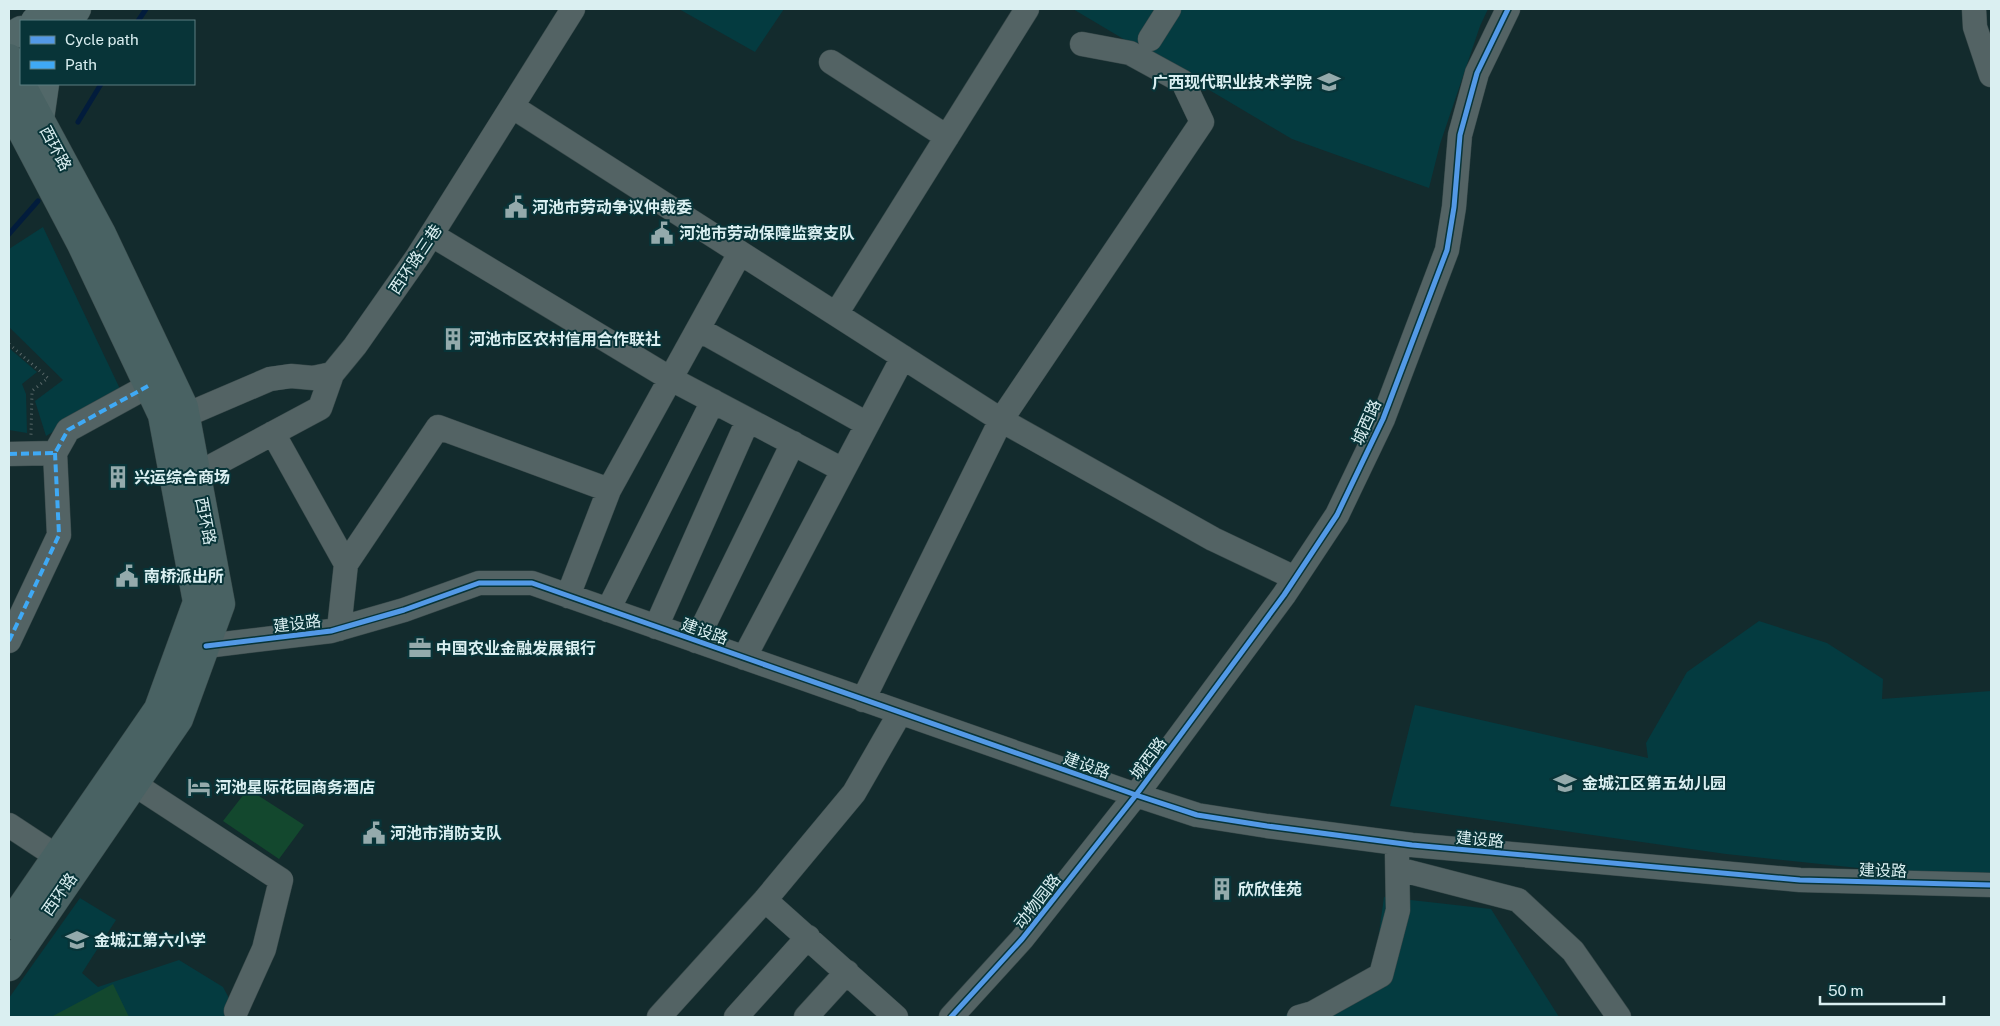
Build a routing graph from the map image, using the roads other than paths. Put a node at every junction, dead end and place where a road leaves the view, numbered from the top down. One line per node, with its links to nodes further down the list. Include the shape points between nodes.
1 (47, 9): 8 (main road)
2 (77, 9): 9 (main road)
3 (573, 9): 18 (street, 西环路三巷)
4 (1027, 9): 21 (street)
5 (1169, 9): 12 (street)
6 (1508, 9): 45 (street, 城西路, via 1477,73 1460,136 1454,207 1446,250 1383,419 1337,515)
7 (1974, 9): 15 (street, via 1975,27)
8 (37, 20)
9 (70, 20)
10 (20, 31): 11 (main road)
11 (9, 37)
12 (1150, 39)
13 (1082, 44): 35 (street, via 1130,53 1183,82 1202,122)
14 (832, 62): 21 (street)
15 (1991, 75)
16 (23, 85): 20 (highway, 西环路)
17 (45, 85): 20 (main road)
18 (513, 107): 24 (street, 西环路三巷); 25 (street)
19 (9, 108): 23 (highway, 西环路)
20 (40, 118): 33 (highway, 西环路, via 102,234)
21 (947, 137): 26 (street)
22 (9, 141): 23 (highway)
23 (36, 161): 31 (highway, 西环路, via 81,244)
24 (432, 235): 29 (street, 西环路三巷); 30 (street)
25 (740, 253): 26 (street); 27 (street)
26 (836, 314): 28 (street)
27 (698, 329): 30 (street); 36 (street)
28 (903, 357): 35 (street); 36 (street)
29 (332, 374): 33 (street, via 270,379); 37 (street, 西环路三巷, via 320,408)
30 (671, 379): 32 (street); 43 (street)
31 (148, 386): 39 (street, via 68,430); 60 (highway, 西环路, via 162,415 197,602 158,709)
32 (713, 402): 34 (street); 47 (street)
33 (186, 415): 42 (highway, 西环路)
34 (748, 420): 38 (street); 48 (street)
35 (1001, 420): 45 (street, via 1213,539); 54 (street)
36 (867, 424): 41 (street)
37 (273, 433): 42 (street, 西环路三巷); 44 (street)
38 (792, 443): 41 (street); 51 (street)
39 (55, 453): 40 (street); 50 (street, via 59,535)
40 (19, 454)
41 (843, 470): 53 (street)
42 (197, 474): 52 (highway, 西环路, via 222,604)
43 (609, 490): 44 (street, via 438,428); 46 (street)
44 (346, 564): 49 (street)
45 (1296, 578): 57 (street, 城西路)
46 (568, 596): 47 (street, 建设路); 49 (street, 建设路, via 532,583 479,583)
47 (608, 610): 48 (street, 建设路)
48 (656, 627): 51 (street, 建设路)
49 (339, 629): 52 (street, 建设路)
50 (9, 641)
51 (696, 642): 53 (street, 建设路)
52 (206, 646): 56 (highway, 西环路, via 179,719)
53 (744, 658): 54 (street, 建设路)
54 (863, 700): 55 (street, 建设路)
55 (900, 713): 57 (street, 建设路); 63 (street, via 854,793)
56 (134, 784): 66 (highway, 西环路); 68 (street, via 281,880 264,949)
57 (1136, 795): 59 (street, 建设路, via 1197,815); 73 (street, 动物园路, via 1022,939)
58 (9, 825): 60 (street)
59 (1397, 844): 61 (street); 62 (street, 建设路, via 1800,880)
60 (56, 856): 64 (highway, 西环路)
61 (1398, 869): 74 (street, via 1398,910 1381,975); 75 (street, via 1518,900 1573,951)
62 (1991, 885)
63 (765, 900): 65 (street); 70 (street)
64 (9, 925)
65 (808, 937): 67 (street); 71 (street)
66 (9, 967)
67 (847, 972): 69 (street); 72 (street)
68 (236, 1011)
69 (884, 1013)
70 (659, 1017)
71 (736, 1017)
72 (806, 1017)
73 (951, 1017)
74 (1299, 1017)
75 (1619, 1017)

